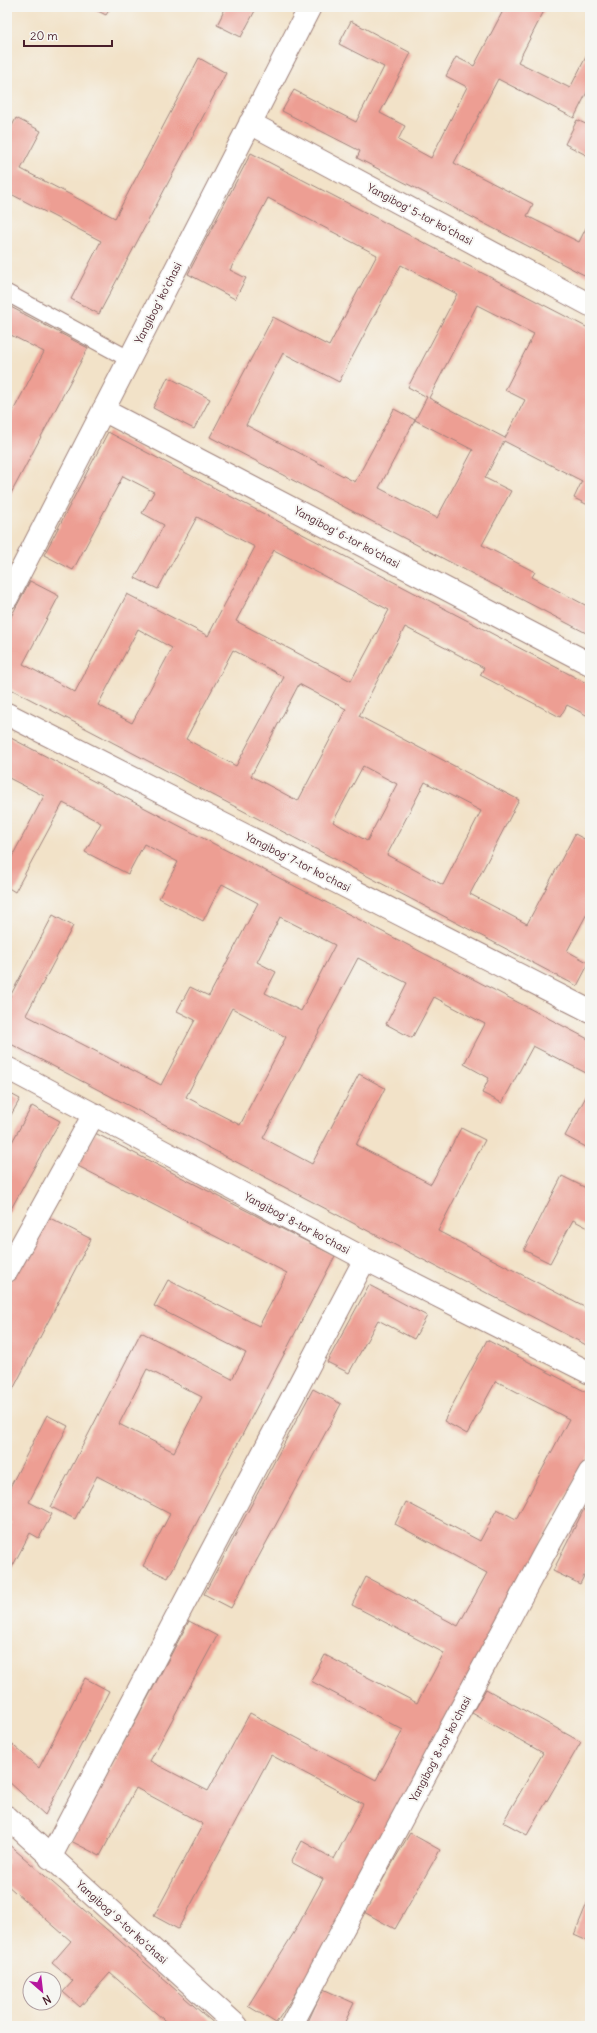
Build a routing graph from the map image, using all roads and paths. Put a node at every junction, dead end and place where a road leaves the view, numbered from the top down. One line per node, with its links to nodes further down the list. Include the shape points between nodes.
1 (310, 7): 2 (street, Yangibogʻ koʻchasi)
2 (250, 123): 4 (street, Yangibogʻ 5-tor koʻchasi); 5 (street, Yangibogʻ koʻchasi)
3 (7, 293): 5 (lane)
4 (590, 305)
5 (129, 359): 6 (street, Yangibogʻ koʻchasi)
6 (103, 410): 7 (street, Yangibogʻ koʻchasi); 8 (street, Yangibogʻ 6-tor koʻchasi)
7 (7, 598)
8 (590, 664)
9 (7, 714): 10 (street, Yangibogʻ 7-tor koʻchasi)
10 (590, 1011)
11 (7, 1068): 12 (street, Yangibogʻ 8-tor koʻchasi)
12 (94, 1114): 13 (street, Yangibogʻ 8-tor koʻchasi); 14 (street)
13 (365, 1259): 15 (street, Yangibogʻ 8-tor koʻchasi); 18 (street)
14 (7, 1271)
15 (590, 1373)
16 (590, 1472): 20 (street, Yangibogʻ 8-tor koʻchasi)
17 (7, 1817): 18 (street, Yangibogʻ 9-tor koʻchasi)
18 (50, 1858): 19 (street, Yangibogʻ 9-tor koʻchasi)
19 (237, 2026)
20 (291, 2026)

